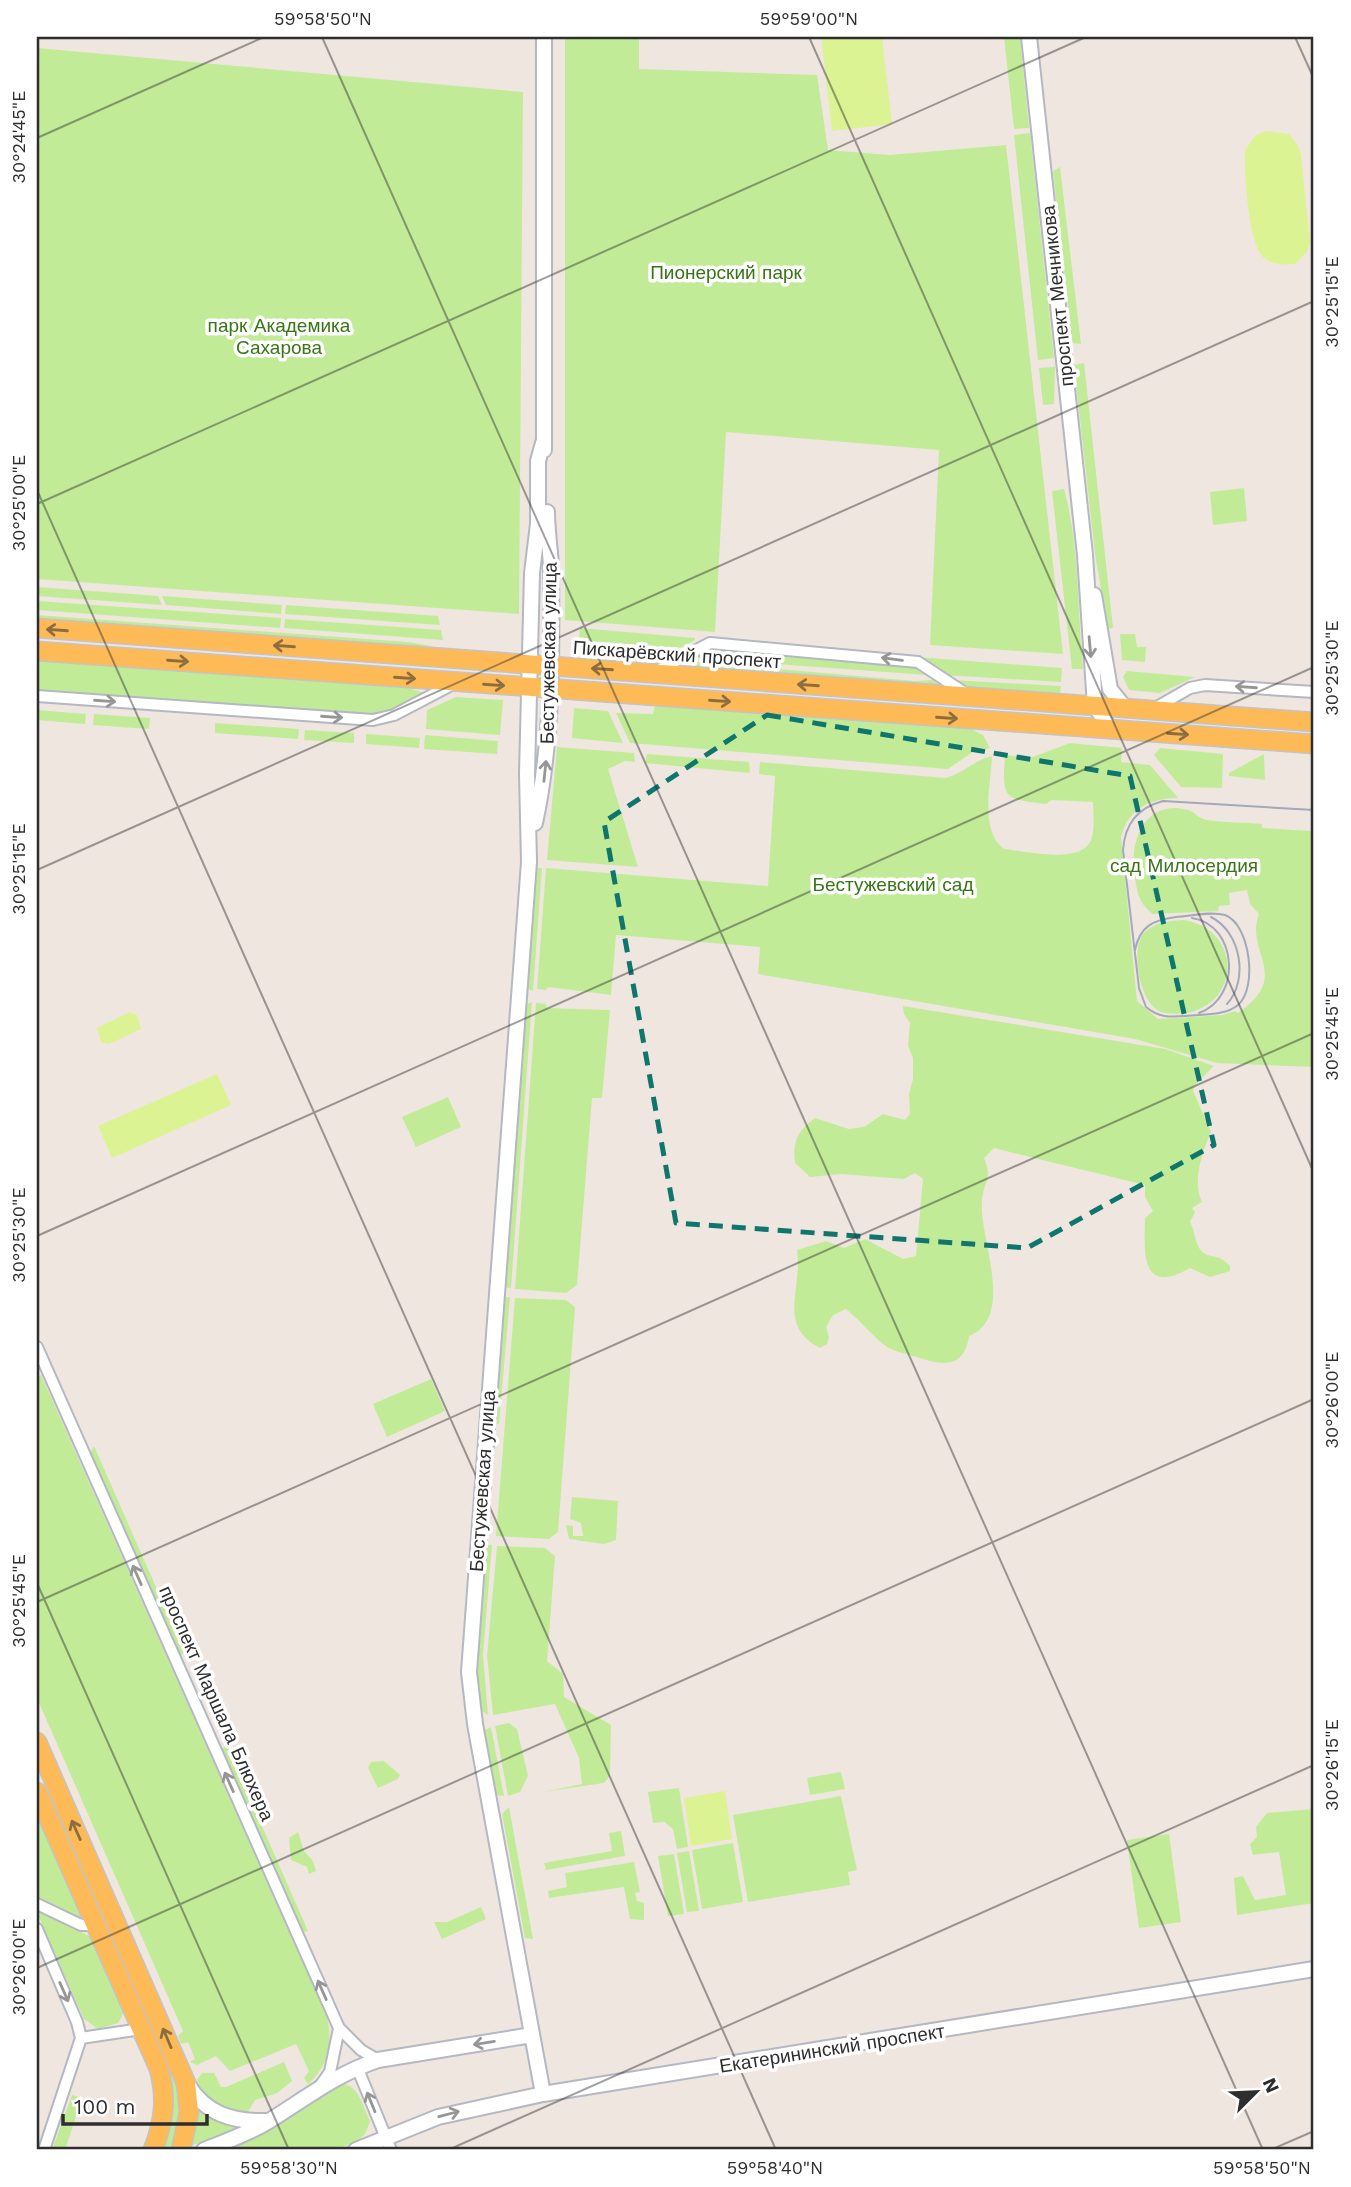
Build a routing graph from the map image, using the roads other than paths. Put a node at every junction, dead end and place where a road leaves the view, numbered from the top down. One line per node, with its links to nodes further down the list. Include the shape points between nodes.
1 (544, 37): 6 (street, Бестужевская улица, via 543,443 532,573)
2 (1029, 37): 3 (street, проспект Мечникова)
3 (1085, 555): 14 (street, проспект Мечникова, one-way to 14); 15 (street, проспект Мечникова, via 1110,689)
4 (37, 628): 6 (main road, Пискарёвский проспект, one-way to 4)
5 (37, 651): 8 (main road, one-way to 8)
6 (541, 664): 7 (main road, Пискарёвский проспект, one-way to 6); 9 (street, Бестужевская улица); 10 (street, Бестужевская улица)
7 (653, 673): 13 (main road, Пискарёвский проспект, one-way to 7); 13 (street, one-way to 7, via 918,662 710,643)
8 (456, 682): 9 (main road, one-way to 9); 12 (street, one-way to 8, via 373,720 394,715)
9 (531, 688): 10 (main road); 20 (street, Бестужевская улица)
10 (550, 689): 18 (main road, one-way to 18); 20 (street, Бестужевская улица, one-way to 10, via 545,778)
11 (1314, 691): 16 (street, one-way to 16, via 1205,685 1190,688)
12 (37, 696)
13 (974, 697): 14 (main road, Пискарёвский проспект)
14 (1095, 706): 15 (main road, Пискарёвский проспект); 18 (street, проспект Мечникова)
15 (1126, 709): 16 (main road, Пискарёвский проспект)
16 (1150, 711): 17 (main road, Пискарёвский проспект)
17 (1314, 722)
18 (1110, 729): 19 (main road, one-way to 19)
19 (1314, 744)
20 (529, 862): 31 (street, Бестужевская улица, via 469,1672)
21 (37, 1347): 29 (street, проспект Маршала Блюхера, one-way to 21)
22 (37, 1742): 25 (main road, one-way to 22)
23 (37, 1792): 26 (main road)
24 (37, 1903): 26 (street, via 81,1926)
25 (114, 1917): 26 (main road); 35 (main road, one-way to 25)
26 (96, 1925): 30 (main road)
27 (37, 1929): 32 (street, one-way to 32)
28 (1314, 1969): 37 (street, Екатерининский проспект)
29 (339, 2028): 33 (street, проспект Маршала Блюхера); 36 (street, via 330,2072)
30 (141, 2029): 32 (street); 41 (main road, via 159,2069 165,2100)
31 (532, 2035): 33 (street, one-way to 33); 37 (street, Бестужевская улица)
32 (81, 2038): 40 (street)
33 (378, 2060): 34 (street)
34 (356, 2067): 36 (street); 39 (street, one-way to 34)
35 (187, 2083): 38 (street, via 194,2096 219,2115); 42 (main road, via 189,2112)
36 (320, 2086): 38 (street)
37 (543, 2094): 39 (street, Екатерининский проспект, one-way to 37, via 438,2118)
38 (268, 2121): 43 (street)
39 (388, 2144): 44 (street, Екатерининский проспект)
40 (44, 2150)
41 (153, 2150)
42 (181, 2150)
43 (204, 2150)
44 (356, 2150)

